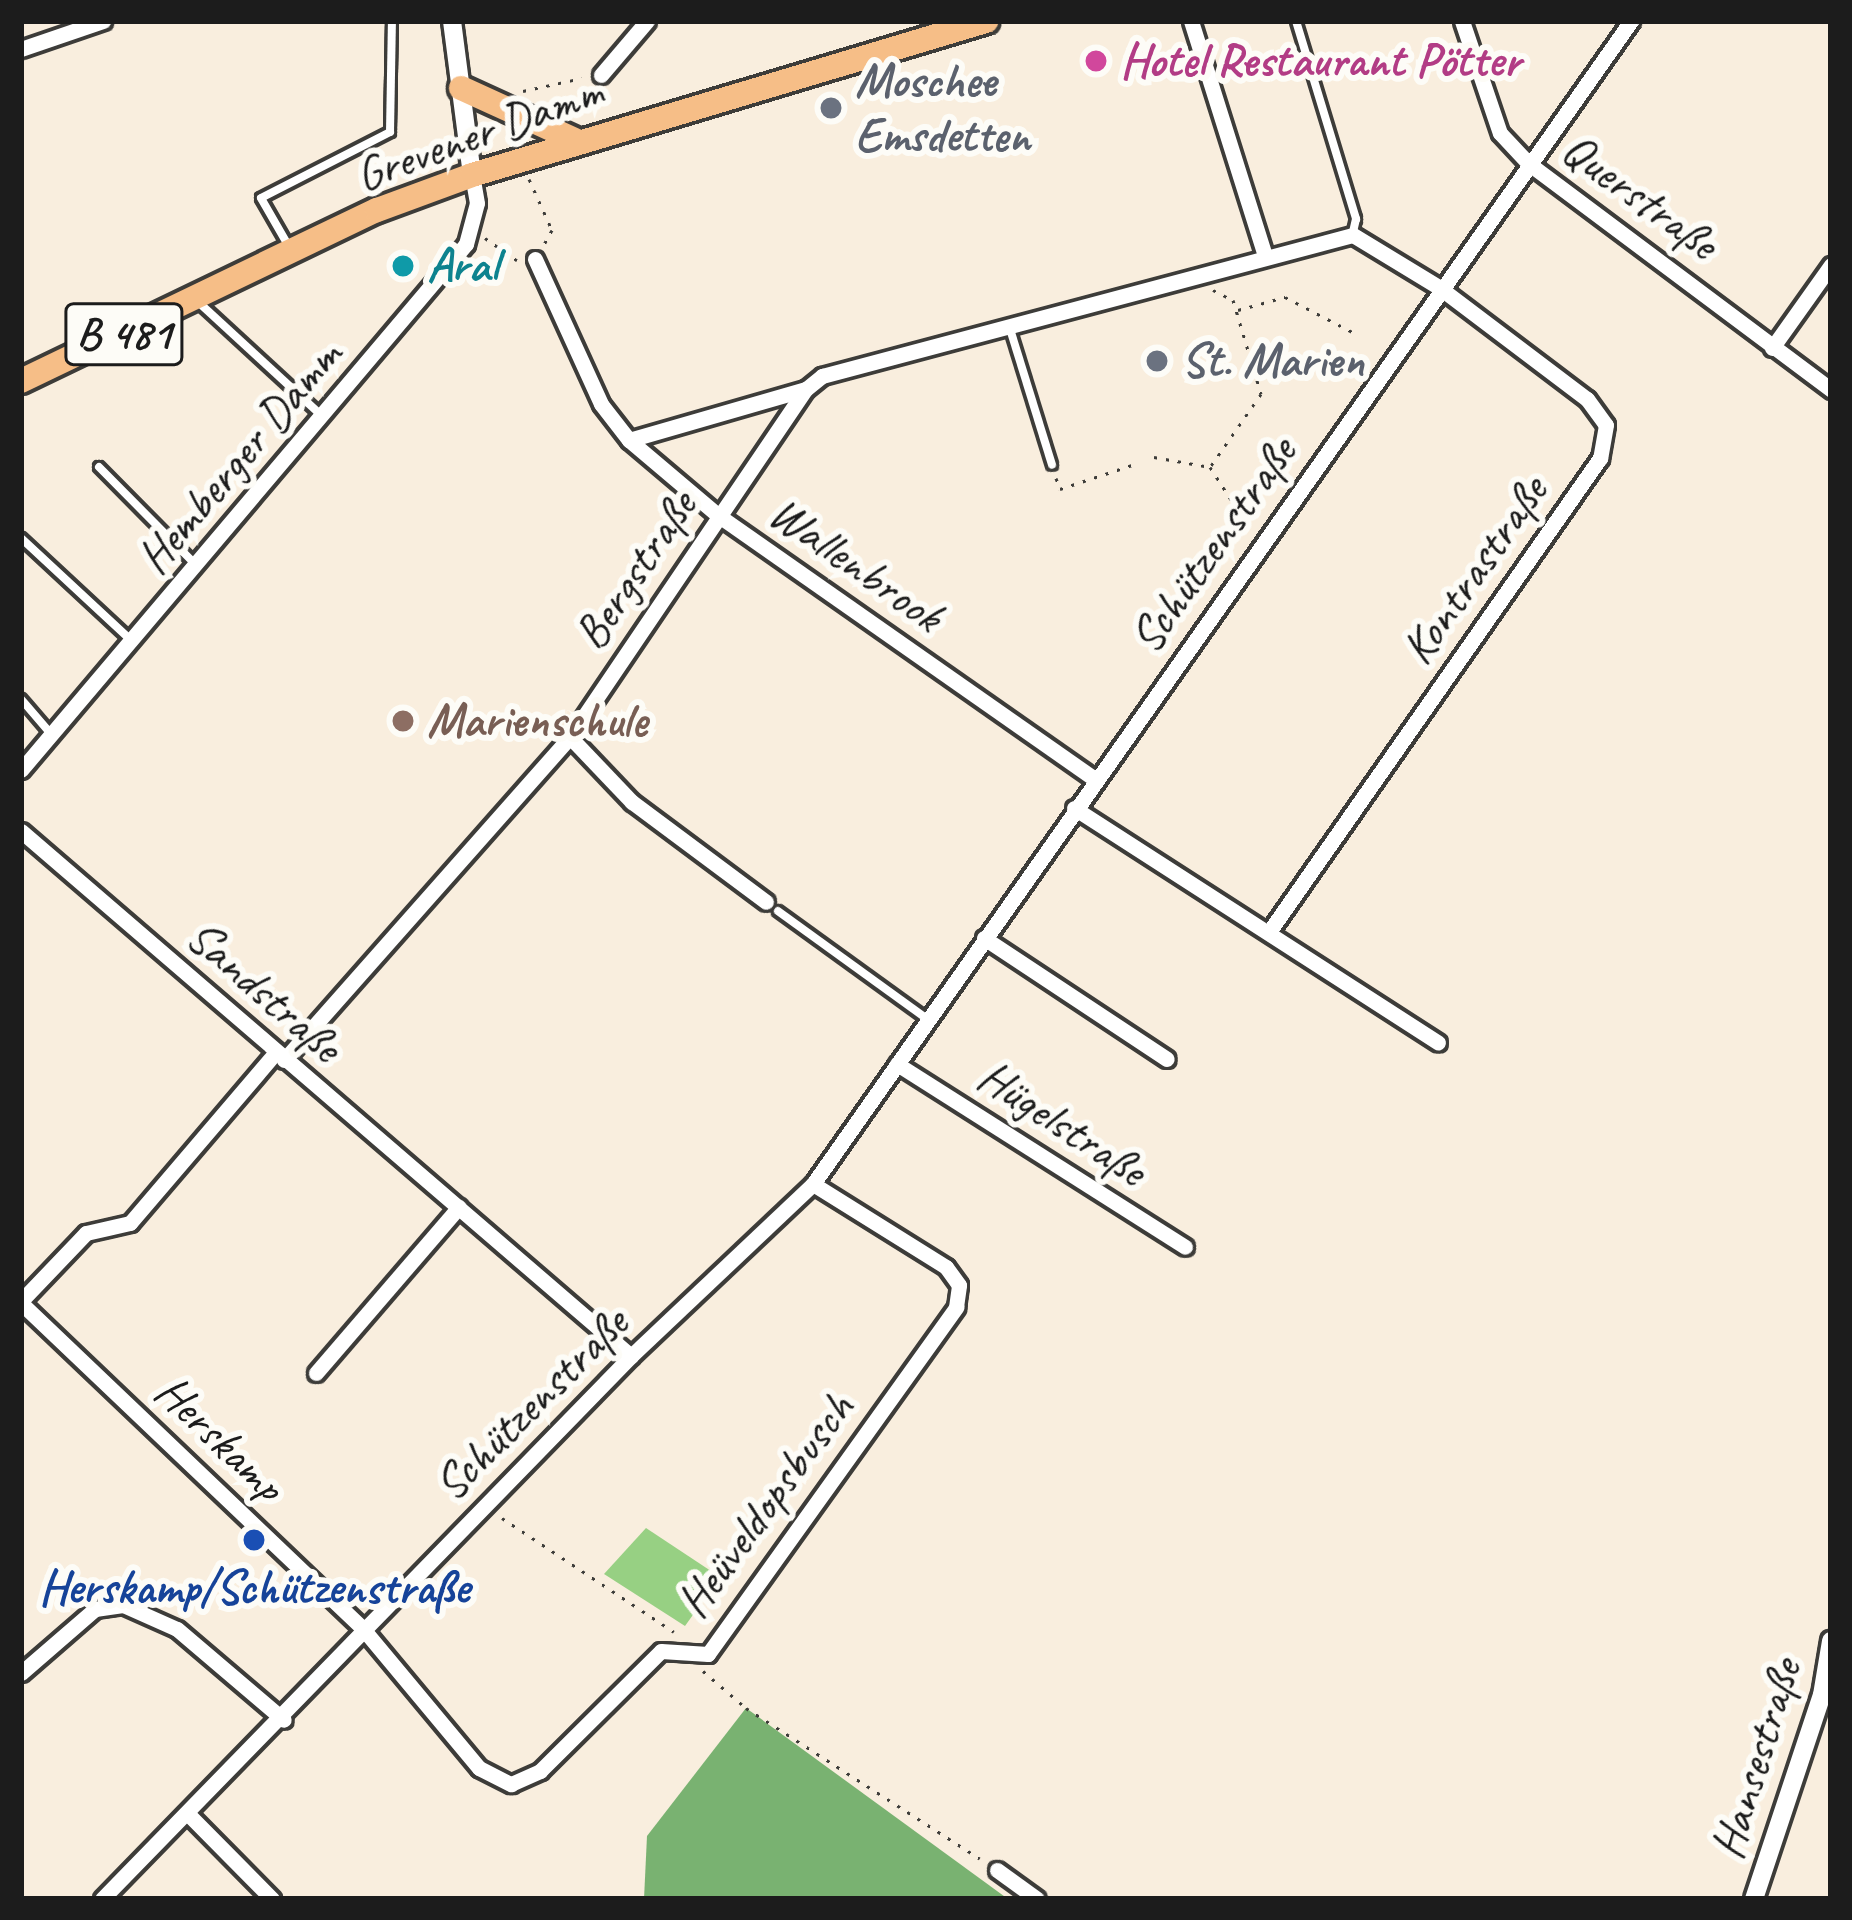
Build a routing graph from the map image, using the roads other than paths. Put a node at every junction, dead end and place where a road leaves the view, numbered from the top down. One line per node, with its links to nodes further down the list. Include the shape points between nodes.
1 (103, 21): 10 (street)
2 (392, 21): 17 (lane, via 390,133 261,198)
3 (452, 21): 12 (street)
4 (646, 21): 11 (street)
5 (986, 21): 13 (main road, Grevener Damm / B 481)
6 (1191, 21): 18 (street)
7 (1296, 21): 16 (lane, via 1356,219)
8 (1462, 21): 14 (street, Querstraße, via 1500,134)
9 (1631, 21): 14 (street, Schützenstraße)
10 (21, 49)
11 (601, 75)
12 (461, 88): 13 (main road); 15 (street)
13 (575, 140): 15 (main road, Grevener Damm / B 481)
14 (1528, 164): 21 (street, Schützenstraße); 24 (street, Querstraße)
15 (472, 175): 17 (main road, Grevener Damm / B 481); 28 (street, Hemberger Damm, via 474,230)
16 (1353, 236): 18 (street, Bergstraße); 21 (street)
17 (292, 252): 22 (main road, Grevener Damm / B 481)
18 (1265, 255): 23 (street, Bergstraße)
19 (536, 259): 29 (street, Wallenbrook, via 601,404)
20 (1831, 265): 24 (street)
21 (1440, 288): 40 (street, Schützenstraße); 44 (street, Kontrastraße, via 1587,399 1606,424 1600,458)
22 (195, 299): 25 (main road, Grevener Damm / B 481); 28 (lane)
23 (1009, 325): 26 (street, Bergstraße, via 822,376); 30 (lane)
24 (1772, 348): 27 (street, Querstraße)
25 (21, 381)
26 (806, 389): 29 (street, Bergstraße); 32 (street, Bergstraße)
27 (1831, 390)
28 (326, 418): 34 (street, Hemberger Damm)
29 (629, 440): 32 (street, Wallenbrook)
30 (1052, 465)
31 (99, 467): 34 (lane)
32 (719, 516): 38 (street, Bergstraße); 40 (street, Wallenbrook)
33 (21, 538): 35 (lane)
34 (198, 567): 35 (street, Hemberger Damm)
35 (133, 642): 37 (street, Hemberger Damm)
36 (21, 699): 37 (lane)
37 (52, 735): 39 (street, Hemberger Damm)
38 (570, 737): 43 (street, via 632,802); 48 (street, Bergstraße)
39 (21, 770)
40 (1094, 779): 41 (street, Schützenstraße)
41 (1074, 808): 44 (street); 45 (street, Schützenstraße)
42 (21, 831): 48 (street, Sandstraße)
43 (772, 906): 46 (lane)
44 (1269, 932): 47 (street)
45 (984, 938): 46 (street, Schützenstraße); 49 (street)
46 (927, 1020): 50 (street, Schützenstraße)
47 (1438, 1043)
48 (280, 1056): 52 (street, Sandstraße); 54 (street, Bergstraße, via 130,1223 86,1233)
49 (1167, 1059)
50 (897, 1064): 51 (street, Schützenstraße); 53 (street, Hügelstraße)
51 (813, 1184): 55 (street, Schützenstraße); 57 (street, Heüveldopsbusch, via 946,1267 959,1285 956,1307 708,1654 661,1651 540,1771 511,1784 479,1768)
52 (459, 1207): 55 (street, Sandstraße); 56 (street)
53 (1185, 1247)
54 (21, 1302): 57 (street, Herskamp)
55 (631, 1356): 57 (street, Schützenstraße)
56 (316, 1373)
57 (364, 1630): 60 (street, Schützenstraße)
58 (1831, 1641): 66 (street, Hansestraße, via 1822,1695)
59 (21, 1673): 60 (street, via 95,1609 123,1605 177,1629)
60 (284, 1720): 61 (street, Schützenstraße)
61 (190, 1816): 63 (street, Schützenstraße); 64 (street)
62 (997, 1870): 65 (street)
63 (102, 1899)
64 (272, 1899)
65 (1037, 1899)
66 (1754, 1899)

